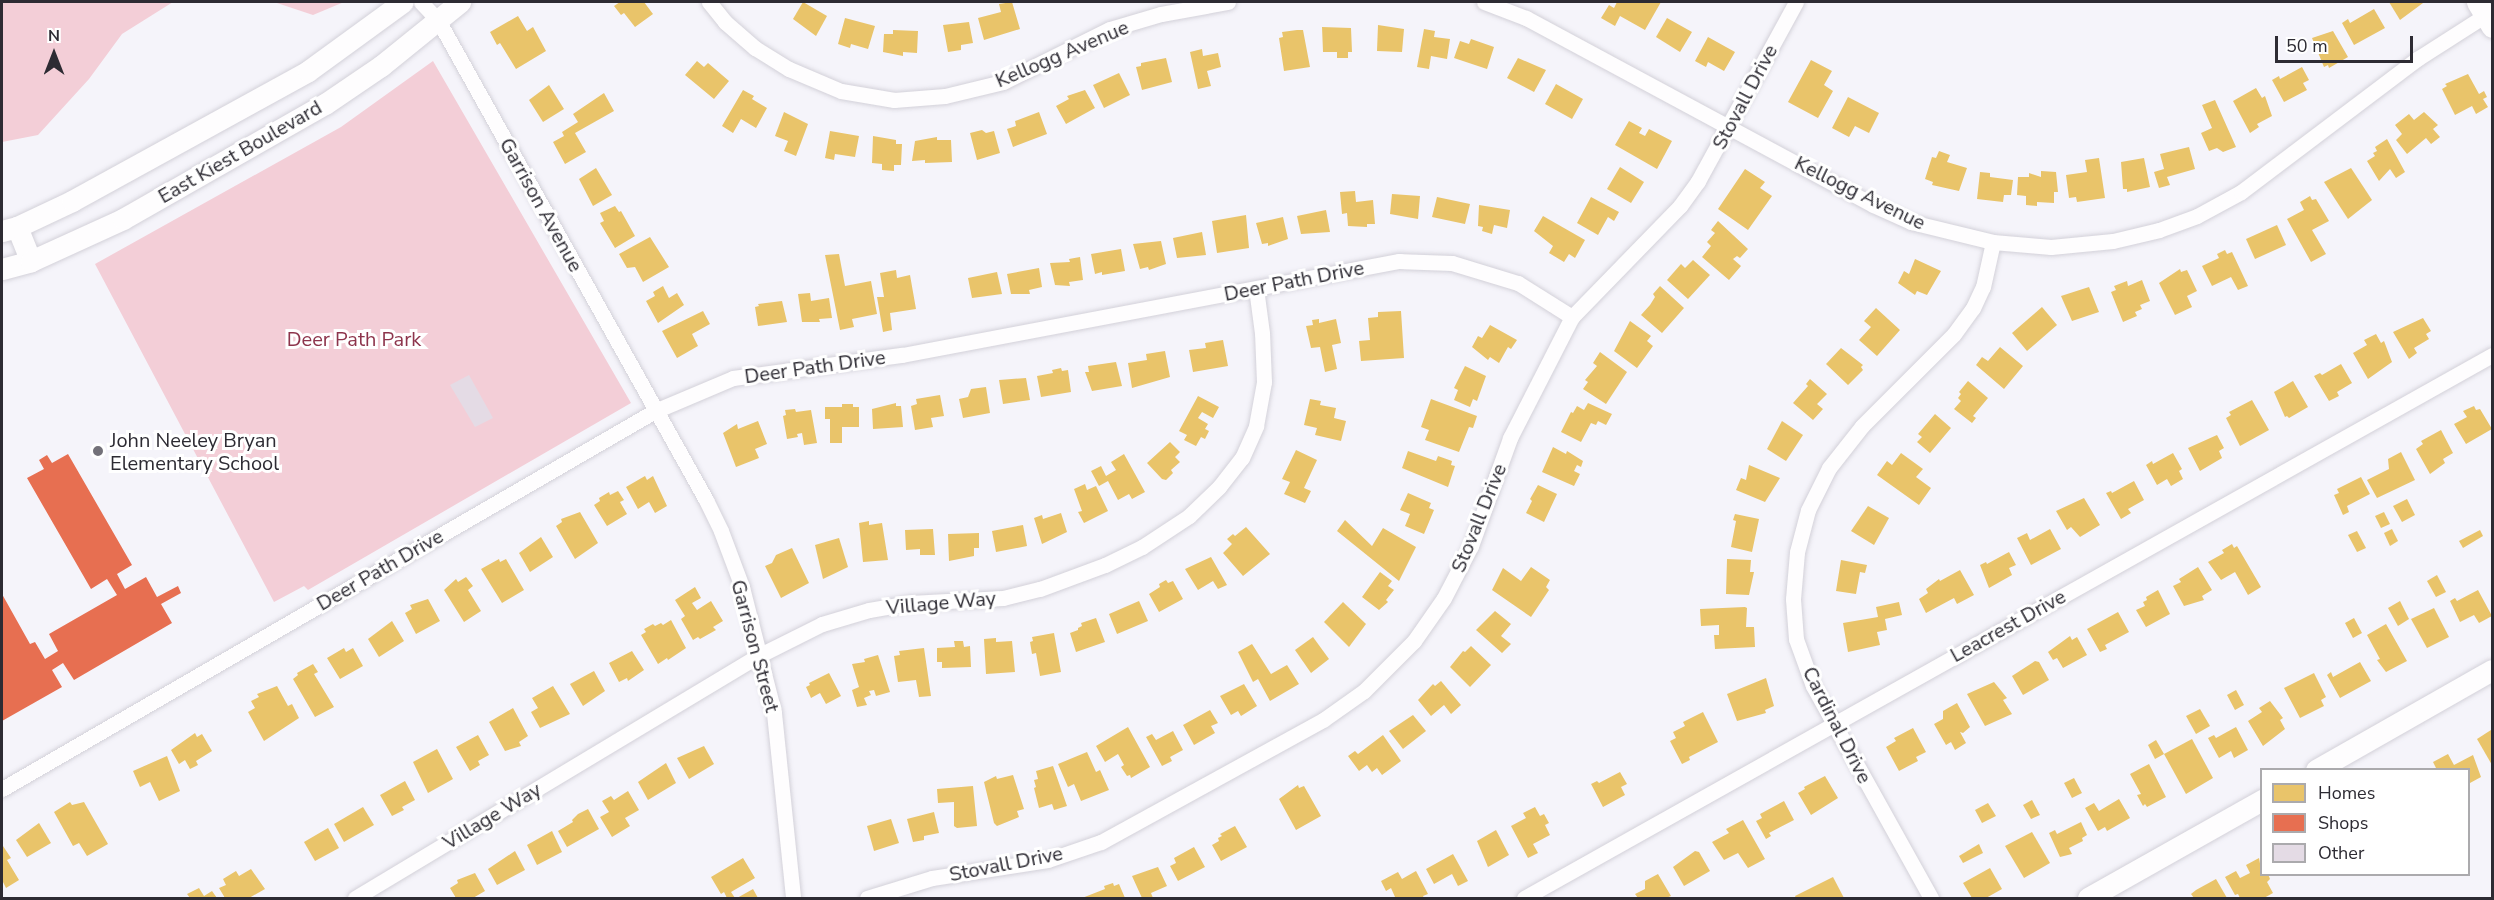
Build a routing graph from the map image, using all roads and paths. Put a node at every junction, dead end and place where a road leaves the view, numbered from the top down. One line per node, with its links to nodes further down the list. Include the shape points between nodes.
1 (403, 2): 11 (main road, East Kiest Boulevard, via 308,71 167,151)
2 (421, 2): 9 (street, Garrison Avenue)
3 (459, 2): 9 (main road, East Kiest Boulevard)
4 (709, 2): 5 (street, Kellogg Avenue, via 755,48 789,69 841,91 894,100 945,96 1003,82 1110,29 1161,14)
5 (1228, 2)
6 (1484, 2): 10 (street, Kellogg Avenue, via 1526,18)
7 (1796, 2): 10 (street, Stovall Drive)
8 (2487, 14): 12 (street, Kellogg Avenue, via 2417,59 2241,192 2197,216 2113,241 2051,247)
9 (438, 20): 13 (main road, East Kiest Boulevard, via 325,104 123,219); 18 (street, Garrison Avenue)
10 (1728, 127): 12 (street, Kellogg Avenue, via 1911,222); 16 (street, Stovall Drive, via 1680,206)
11 (9, 229): 13 (main road)
12 (1993, 243): 21 (street, Cardinal Drive, via 1983,287 1973,308 1954,334 1862,426 1828,468 1808,510 1797,552 1793,599 1796,639 1813,686)
13 (31, 261): 14 (main road, East Kiest Boulevard)
14 (2, 269)
15 (1256, 288): 16 (street, Deer Path Drive, via 1399,261 1452,263 1518,283); 18 (street, Deer Path Drive, via 902,355 733,378); 19 (street, Village Way, via 1263,333 1263,382 1256,426 1242,458 1189,516 1106,565 1040,589 1003,598 910,603 869,610 822,624)
16 (1572, 317): 27 (street, Stovall Drive, via 1510,438 1471,546 1444,598 1414,641 1365,691 1313,725 1101,842 1048,860 932,878)
17 (2493, 355): 21 (street, Leacrest Drive)
18 (655, 411): 19 (street, Garrison Street, via 721,531 742,587); 23 (street, Deer Path Drive)
19 (760, 655): 25 (street, Village Way); 26 (street, Garrison Street, via 774,713)
20 (2493, 670): 22 (main road)
21 (1834, 723): 28 (street, Leacrest Drive); 29 (street, Cardinal Drive)
22 (2320, 768)
23 (2, 789)
24 (2260, 801): 30 (main road)
25 (355, 898)
26 (793, 898)
27 (867, 898)
28 (1524, 898)
29 (1931, 898)
30 (2088, 898)

